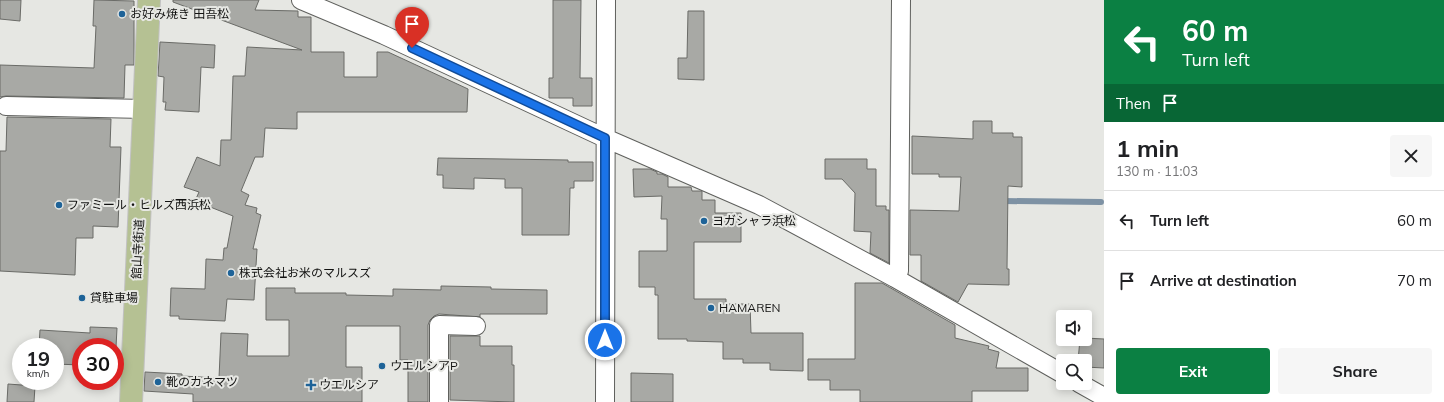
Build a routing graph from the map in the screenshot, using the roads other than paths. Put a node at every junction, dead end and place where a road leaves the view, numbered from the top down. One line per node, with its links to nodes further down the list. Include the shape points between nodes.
1 (149, 0): 6 (main road, 舘山寺街道)
2 (302, 0): 7 (street)
3 (606, 0): 7 (street)
4 (901, 0): 8 (street, via 899,271)
5 (6, 106): 6 (street)
6 (144, 109): 13 (main road, 舘山寺街道)
7 (605, 138): 8 (street, via 759,205); 15 (street)
8 (895, 278): 10 (street)
9 (476, 326): 14 (street, via 438,325)
10 (1056, 370)
11 (1092, 390): 12 (street)
12 (1104, 397)
13 (131, 402)
14 (438, 402)
15 (605, 402)

